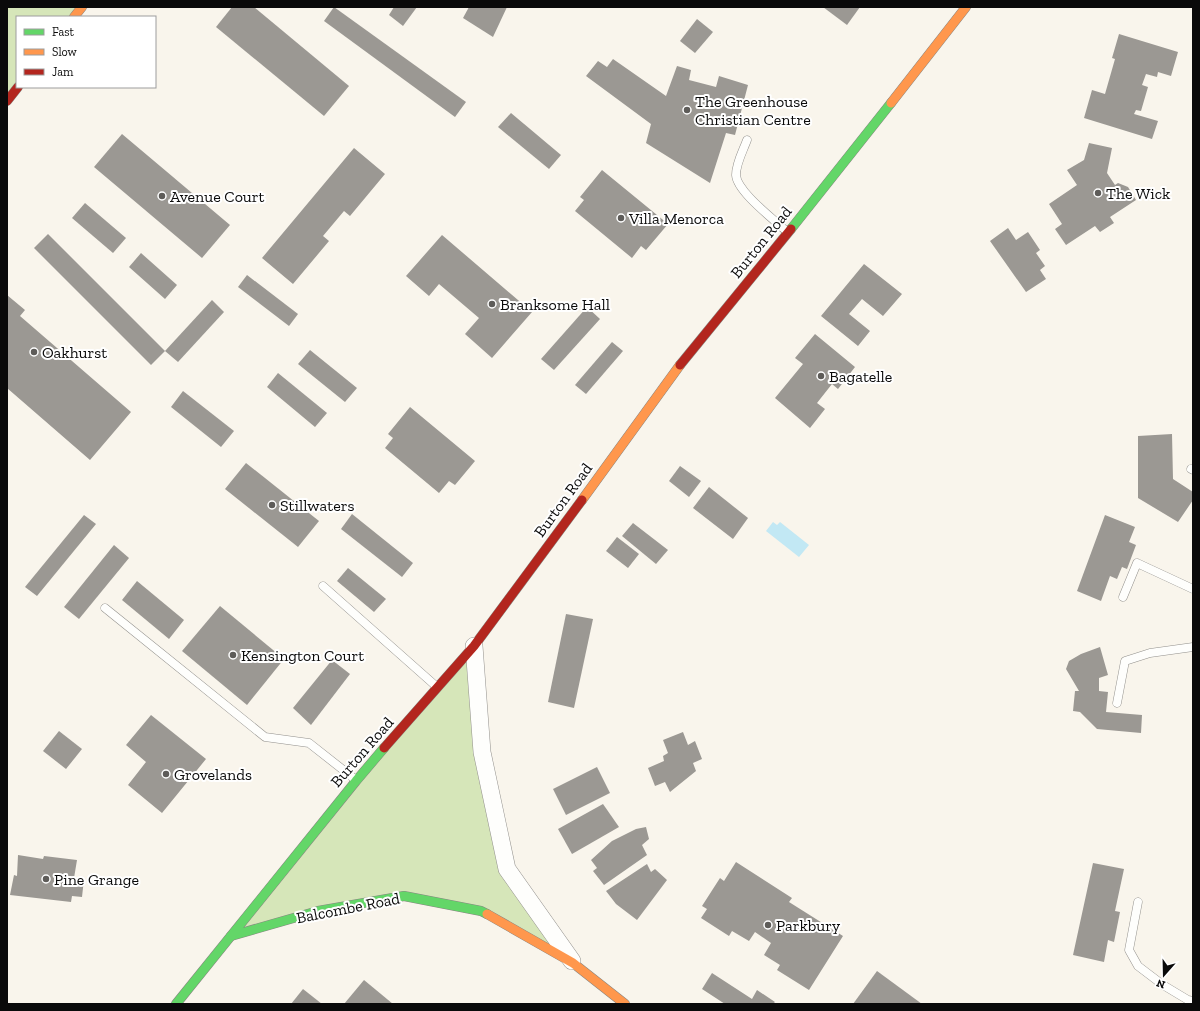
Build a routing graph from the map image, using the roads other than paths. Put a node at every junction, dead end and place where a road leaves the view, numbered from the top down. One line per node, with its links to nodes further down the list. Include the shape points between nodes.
1 (82, 7): 3 (street)
2 (966, 7): 7 (street, Burton Road)
3 (75, 16)
4 (17, 88): 5 (street)
5 (7, 101)
6 (747, 140): 7 (lane, via 737,165 736,177 742,190)
7 (788, 233): 12 (street, Burton Road, via 673,374)
8 (323, 586): 14 (lane)
9 (1193, 589): 10 (lane, via 1137,563)
10 (1123, 597)
11 (105, 608): 16 (lane, via 265,737 309,743)
12 (474, 646): 14 (street, Burton Road); 19 (street, Balcombe Road, via 482,752 507,869)
13 (1193, 647): 15 (lane, via 1150,653 1125,661)
14 (437, 688): 16 (street, Burton Road)
15 (1117, 703)
16 (356, 781): 18 (street, Burton Road)
17 (1138, 902): 20 (lane, via 1129,950 1138,966 1150,976)
18 (231, 936): 19 (street, Balcombe Road, via 318,911 404,896 481,911); 21 (street, Burton Road)
19 (573, 963): 22 (street, Balcombe Road)
20 (1193, 1000)
21 (176, 1004)
22 (625, 1004)

